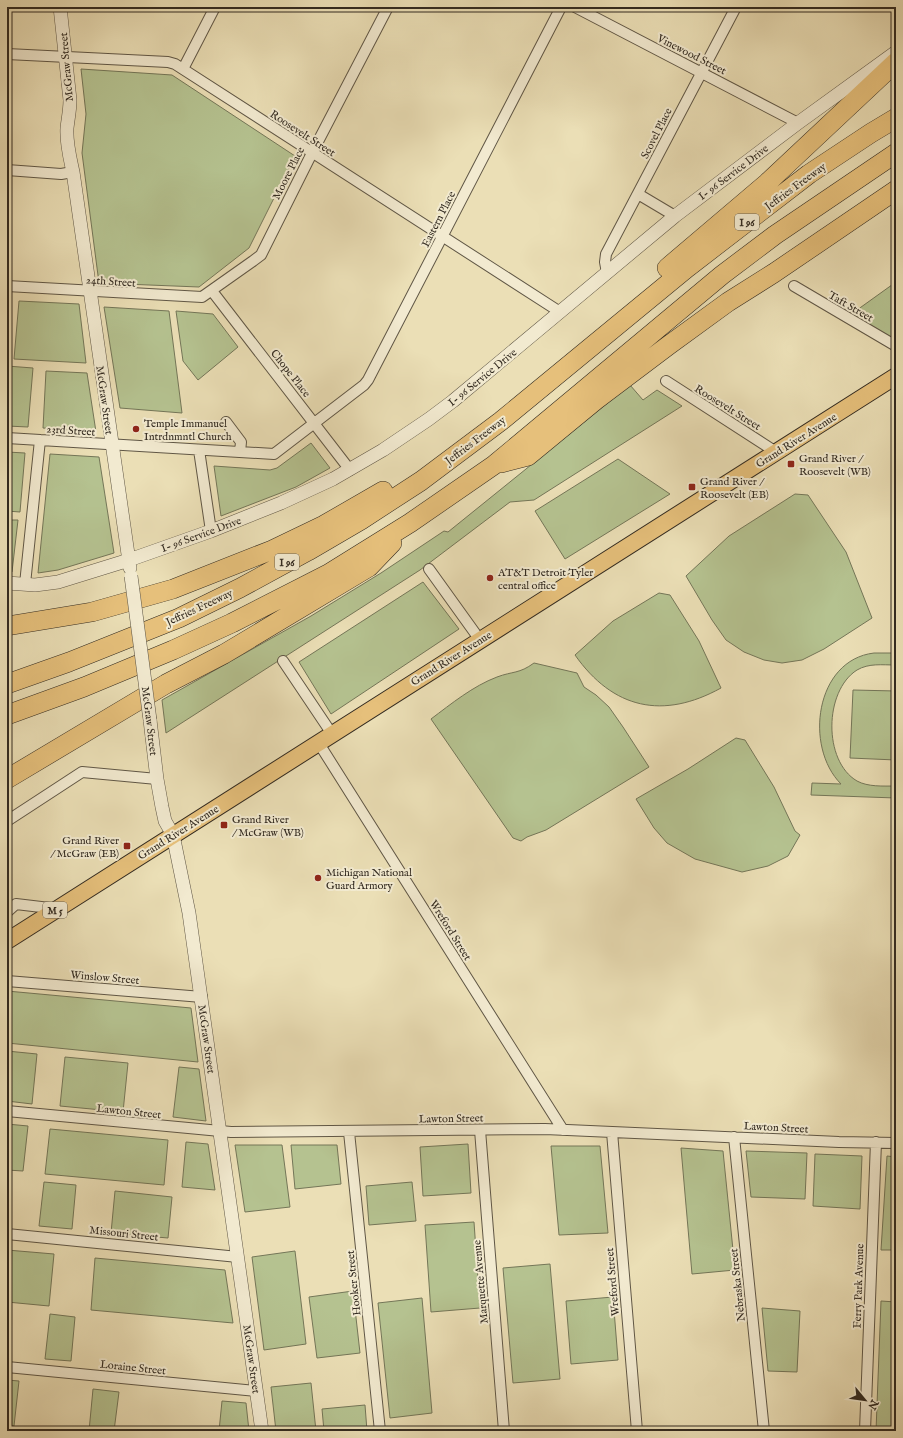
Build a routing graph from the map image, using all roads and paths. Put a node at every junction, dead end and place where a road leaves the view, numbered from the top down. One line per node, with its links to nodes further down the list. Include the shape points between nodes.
1 (60, 7): 9 (street, McGraw Street)
2 (215, 7): 11 (street)
3 (388, 7): 15 (street, Moore Place)
4 (561, 7): 22 (street, Eastern Place)
5 (575, 7): 12 (street, Vinewood Street)
6 (736, 7): 12 (street, Scovel Place)
7 (896, 52): 14 (street, I- 96 Service Drive)
8 (7, 54): 9 (street, Roosevelt Street)
9 (65, 58): 11 (street, Roosevelt Street, via 168,62); 18 (street, McGraw Street, via 70,100 68,146)
10 (896, 62): 29 (highway, via 767,183 625,306)
11 (183, 69): 15 (street, Roosevelt Street)
12 (702, 73): 14 (street, Vinewood Street); 20 (street, Scovel Place)
13 (896, 118): 29 (highway, Jeffries Freeway / I 96, via 809,174)
14 (798, 123): 21 (street, I- 96 Service Drive)
15 (312, 153): 22 (street, Roosevelt Street); 27 (street, Moore Place, via 261,255)
16 (896, 153): 42 (highway, I 96, via 775,234 722,275)
17 (7, 170): 18 (street, via 62,174)
18 (73, 172): 26 (street, McGraw Street)
19 (896, 190): 42 (highway, via 728,302 596,400 528,456)
20 (638, 194): 21 (street); 23 (street, Scovel Place, via 606,254)
21 (675, 216): 23 (street, I- 96 Service Drive)
22 (442, 236): 28 (street, Roosevelt Street); 35 (street, Eastern Place, via 368,380)
23 (607, 274): 28 (street, I- 96 Service Drive)
24 (7, 286): 26 (street, 24th Street)
25 (794, 286): 30 (street, Taft Street)
26 (90, 291): 27 (street, 24th Street, via 202,298); 38 (street, McGraw Street)
27 (212, 291): 35 (street, Chope Place)
28 (560, 312): 43 (street, I- 96 Service Drive, via 453,401)
29 (605, 335): 33 (highway, Jeffries Freeway / I 96)
30 (896, 346)
31 (896, 376): 41 (main road, Grand River Avenue / M 5)
32 (666, 382): 41 (street, Roosevelt Street)
33 (538, 390): 51 (highway, via 493,413 385,490 324,525 272,550 173,589 126,603 79,615); 55 (highway, Jeffries Freeway / I 96, via 421,481 308,551 179,618)
34 (226, 422): 40 (street, via 241,442)
35 (314, 424): 40 (street, 23rd Street, via 274,454); 43 (street, Chope Place)
36 (7, 438): 37 (street, 23rd Street)
37 (40, 440): 38 (street, 23rd Street); 49 (street)
38 (112, 445): 39 (street, 23rd Street); 46 (street, McGraw Street)
39 (199, 450): 40 (street, 23rd Street); 45 (street)
40 (240, 452)
41 (776, 452): 53 (main road, Grand River Avenue / M 5)
42 (494, 465): 44 (highway, I 96)
43 (350, 470): 45 (street, I- 96 Service Drive, via 305,493)
44 (410, 523): 56 (highway, I 96, via 328,574 232,623 84,687); 59 (highway, via 369,567)
45 (211, 531): 46 (street, I- 96 Service Drive)
46 (129, 560): 49 (street, I- 96 Service Drive, via 58,582); 62 (street, McGraw Street, bridge)
47 (429, 569): 53 (street)
48 (7, 583): 49 (street, I- 96 Service Drive)
49 (25, 584)
50 (7, 619): 51 (highway)
51 (31, 621): 52 (highway)
52 (7, 626)
53 (480, 640): 57 (main road, Grand River Avenue / M 5)
54 (283, 661): 57 (street)
55 (7, 684)
56 (7, 715)
57 (332, 734): 58 (main road, Grand River Avenue / M 5)
58 (318, 742): 64 (main road, Grand River Avenue / M 5); 73 (street, Wreford Street)
59 (66, 745): 60 (highway); 61 (highway)
60 (7, 762)
61 (7, 779)
62 (156, 779): 63 (street, via 82,772); 64 (street, McGraw Street, via 165,821)
63 (7, 821)
64 (173, 835): 66 (main road, Grand River Avenue / M 5); 70 (street, McGraw Street, via 189,913)
65 (12, 903): 66 (street); 67 (street)
66 (58, 909): 68 (main road, Grand River Avenue / M 5)
67 (7, 912)
68 (7, 941)
69 (7, 980): 70 (street, Winslow Street)
70 (202, 997): 74 (street, McGraw Street)
71 (7, 1111): 74 (street, Lawton Street)
72 (480, 1130): 73 (street, Lawton Street); 75 (street, Lawton Street); 86 (street, Marquette Avenue)
73 (563, 1130): 76 (street, Lawton Street)
74 (220, 1132): 75 (street, Lawton Street); 81 (street, McGraw Street)
75 (349, 1132): 85 (street, Hooker Street)
76 (612, 1132): 77 (street, Lawton Street); 87 (street, Wreford Street)
77 (734, 1137): 78 (street, Lawton Street); 88 (street, Nebraska Street)
78 (876, 1142): 79 (street, Lawton Street); 89 (street, Ferry Park Avenue)
79 (896, 1143)
80 (7, 1234): 81 (street, Missouri Street)
81 (238, 1256): 83 (street, McGraw Street)
82 (7, 1367): 83 (street, Loraine Street)
83 (257, 1391): 84 (street, McGraw Street)
84 (262, 1431)
85 (380, 1431)
86 (504, 1431)
87 (637, 1431)
88 (764, 1431)
89 (865, 1431)

